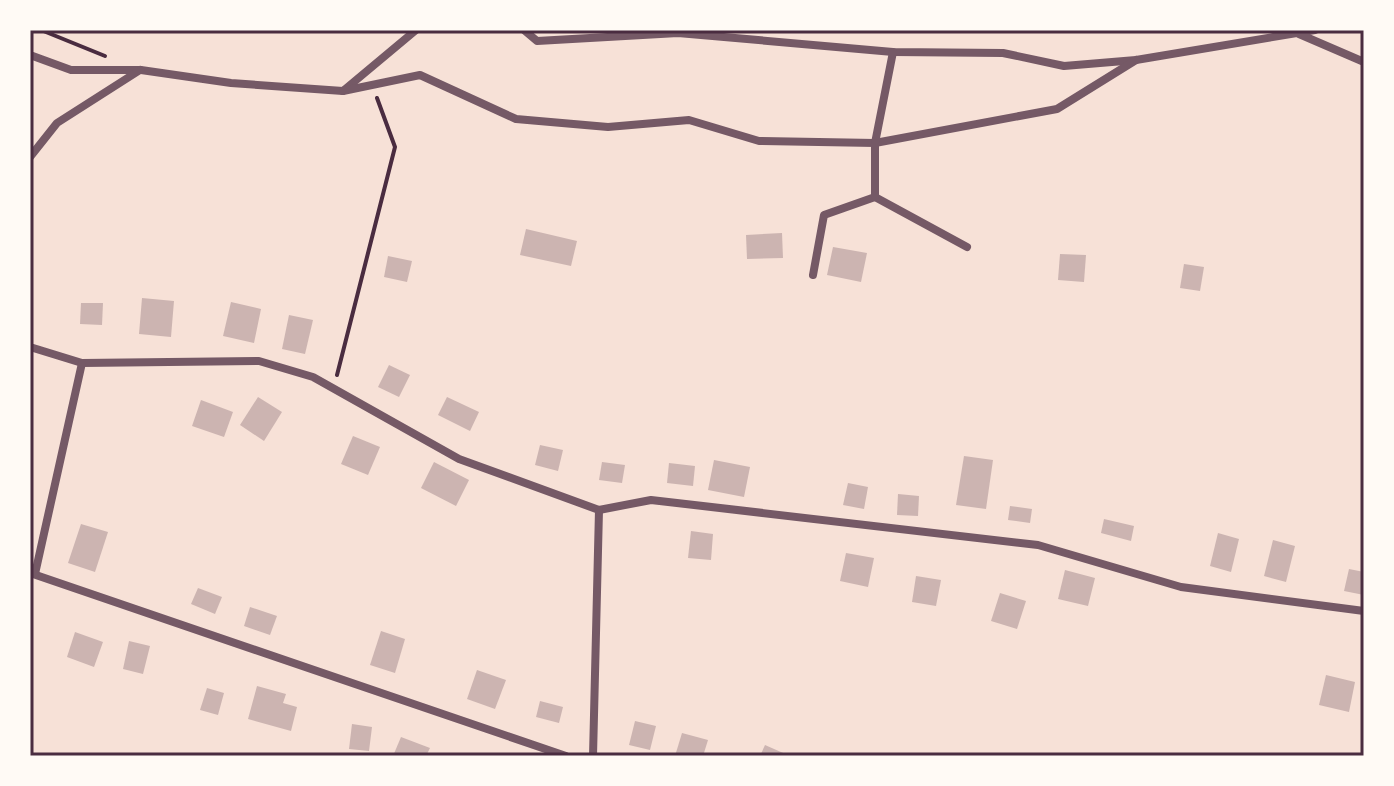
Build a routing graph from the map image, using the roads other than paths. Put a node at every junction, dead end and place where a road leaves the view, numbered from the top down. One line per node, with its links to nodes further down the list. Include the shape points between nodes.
1 (416, 30): 10 (street)
2 (524, 30): 5 (street, via 537,41 678,33)
3 (1315, 30): 4 (street)
4 (1298, 33): 7 (street); 8 (street)
5 (893, 52): 7 (street, via 1003,53 1064,66); 11 (street)
6 (30, 55): 9 (street, via 71,70)
7 (1136, 60): 11 (street, via 1057,109)
8 (1364, 62)
9 (141, 70): 10 (street); 12 (street, via 57,123)
10 (343, 91): 11 (street, via 420,75 516,119 608,127 689,120 759,141)
11 (875, 143): 13 (street)
12 (30, 157)
13 (875, 197): 14 (street); 15 (street, via 824,215)
14 (967, 247)
15 (813, 275)
16 (30, 347): 17 (street)
17 (82, 363): 18 (street, via 259,361 313,377 459,459); 19 (street)
18 (599, 510): 20 (street, via 651,500 1038,545 1181,587); 22 (street)
19 (33, 573): 21 (street)
20 (1364, 611)
21 (566, 756)
22 (593, 756)

